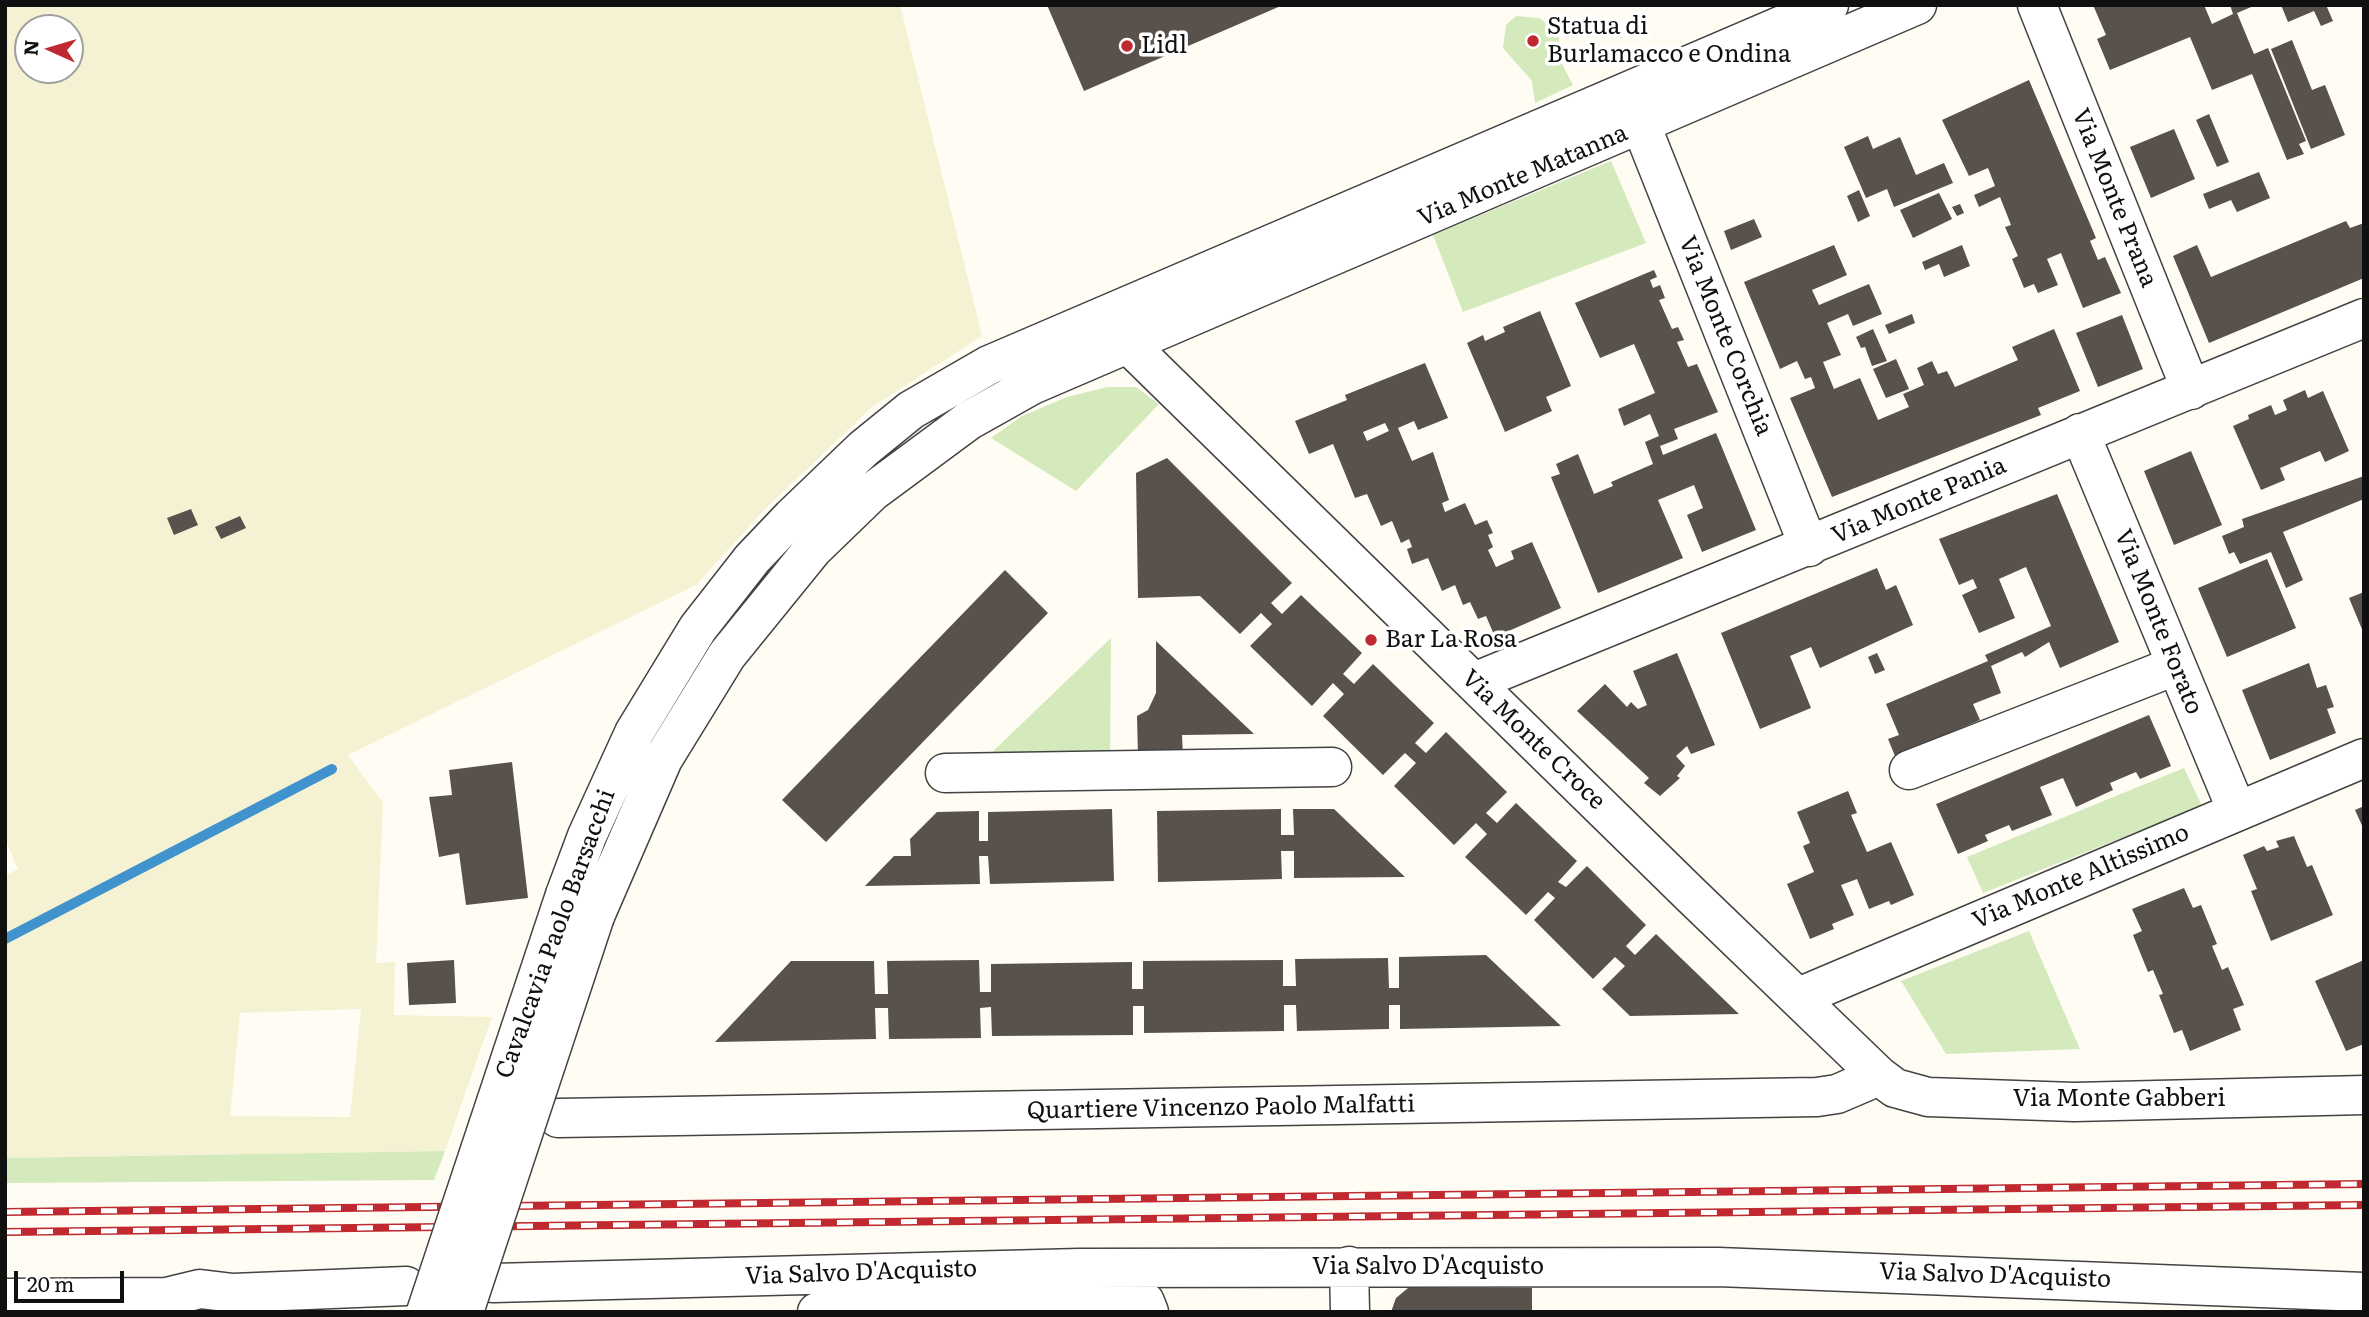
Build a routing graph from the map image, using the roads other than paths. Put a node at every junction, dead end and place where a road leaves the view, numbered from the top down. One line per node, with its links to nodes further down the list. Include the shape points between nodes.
1 (1829, 5): 5 (street, Via Monte Matanna)
2 (1917, 5): 4 (street, Via Monte Matanna)
3 (2037, 5): 8 (street, Via Monte Prana)
4 (1642, 125): 7 (street, Via Monte Matanna); 10 (street, Via Monte Corchia)
5 (1144, 299): 18 (street, Cavalcavia Paolo Barsacchi, via 989,365 927,399 871,442 792,517 725,591 658,692 610,782)
6 (2364, 318): 8 (street, Via Monte Pania)
7 (1129, 345): 12 (street, Via Monte Croce); 18 (street, Cavalcavia Paolo Barsacchi, via 1032,385 968,421 872,492 813,549 727,655)
8 (2191, 390): 9 (street, Via Monte Pania)
9 (2080, 433): 10 (street, Via Monte Pania); 11 (street, Via Monte Forato)
10 (1809, 547): 12 (street, Via Monte Pania)
11 (2175, 666): 15 (street); 17 (street, Via Monte Forato)
12 (1474, 682): 19 (street, Via Monte Croce)
13 (2364, 758): 17 (street, Via Monte Altissimo)
14 (1332, 767): 16 (street)
15 (1909, 770)
16 (945, 773)
17 (2237, 811): 19 (street, Via Monte Altissimo)
18 (580, 906): 27 (street, Cavalcavia Paolo Barsacchi, bridge); 34 (street, Cavalcavia Paolo Barsacchi, bridge)
19 (1798, 998): 20 (street, Via Monte Croce)
20 (1879, 1076): 21 (street, Via Monte Gabberi, via 1911,1094 1968,1098 2113,1102); 22 (street, Quartiere Vincenzo Paolo Malfatti, via 1837,1094 1817,1097)
21 (2364, 1095)
22 (558, 1118)
23 (1349, 1266): 24 (street, Via Salvo D'Acquisto); 25 (street, Via Salvo D'Acquisto, via 1849,1270); 36 (street)
24 (493, 1283)
25 (2364, 1292)
26 (233, 1293): 27 (street); 29 (street, via 200,1289); 32 (street)
27 (410, 1295): 33 (street)
28 (9, 1298): 29 (street); 31 (street)
29 (155, 1304)
30 (1147, 1307): 35 (street)
31 (61, 1312)
32 (268, 1312)
33 (349, 1312)
34 (464, 1312)
35 (817, 1312)
36 (1350, 1312)

